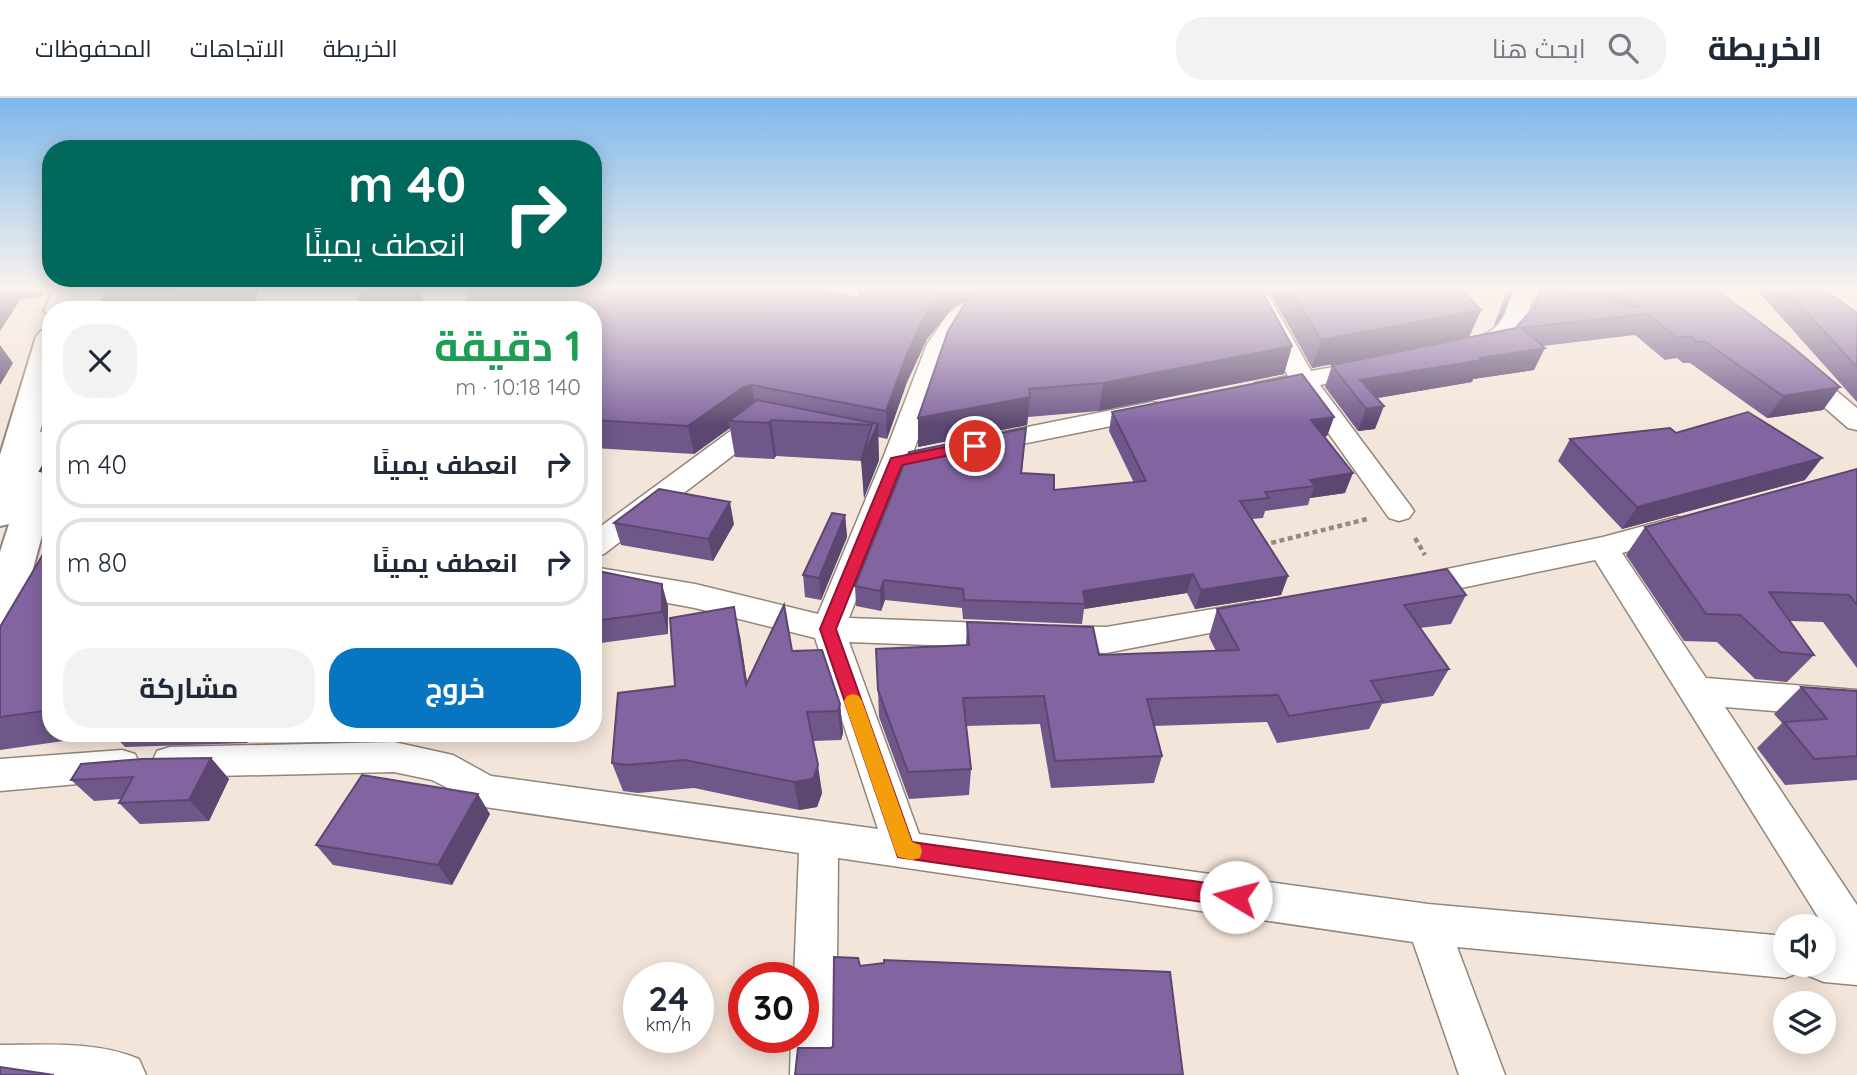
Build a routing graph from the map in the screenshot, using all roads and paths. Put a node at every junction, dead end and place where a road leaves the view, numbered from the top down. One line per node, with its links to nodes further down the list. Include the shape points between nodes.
1 (945, 335): 26 (street)
2 (1278, 335): 7 (street)
3 (1503, 335): 4 (street, via 1496,342)
4 (1445, 352)
5 (1784, 360): 11 (street)
6 (1393, 362): 7 (street)
7 (1303, 380): 9 (street); 15 (street)
8 (42, 388): 16 (main road)
9 (1238, 393)
10 (1172, 406): 13 (street)
11 (1857, 422)
12 (796, 432): 18 (street, via 757,424)
13 (961, 448)
14 (42, 460): 16 (main road)
15 (1399, 511): 19 (path); 22 (path)
16 (20, 512): 25 (main road)
17 (1707, 519): 20 (street)
18 (602, 540)
19 (1257, 547)
20 (1603, 548): 22 (street); 27 (street)
21 (602, 580): 26 (street, via 695,596)
22 (1441, 582): 23 (street)
23 (1388, 592)
24 (1281, 610): 26 (street, via 1106,639)
25 (0, 617)
26 (828, 629): 31 (street)
27 (1693, 691): 28 (street); 33 (street)
28 (1857, 704)
29 (0, 775): 30 (street, via 162,762 394,757 440,766 485,791)
30 (820, 838): 31 (street); 39 (street)
31 (905, 850): 32 (street)
32 (1428, 924): 34 (street); 40 (street)
33 (1857, 942)
34 (1773, 956)
35 (1836, 962): 36 (street)
36 (1857, 964)
37 (0, 1068): 38 (street, via 75,1068)
38 (123, 1075)
39 (813, 1075)
40 (1482, 1075)

